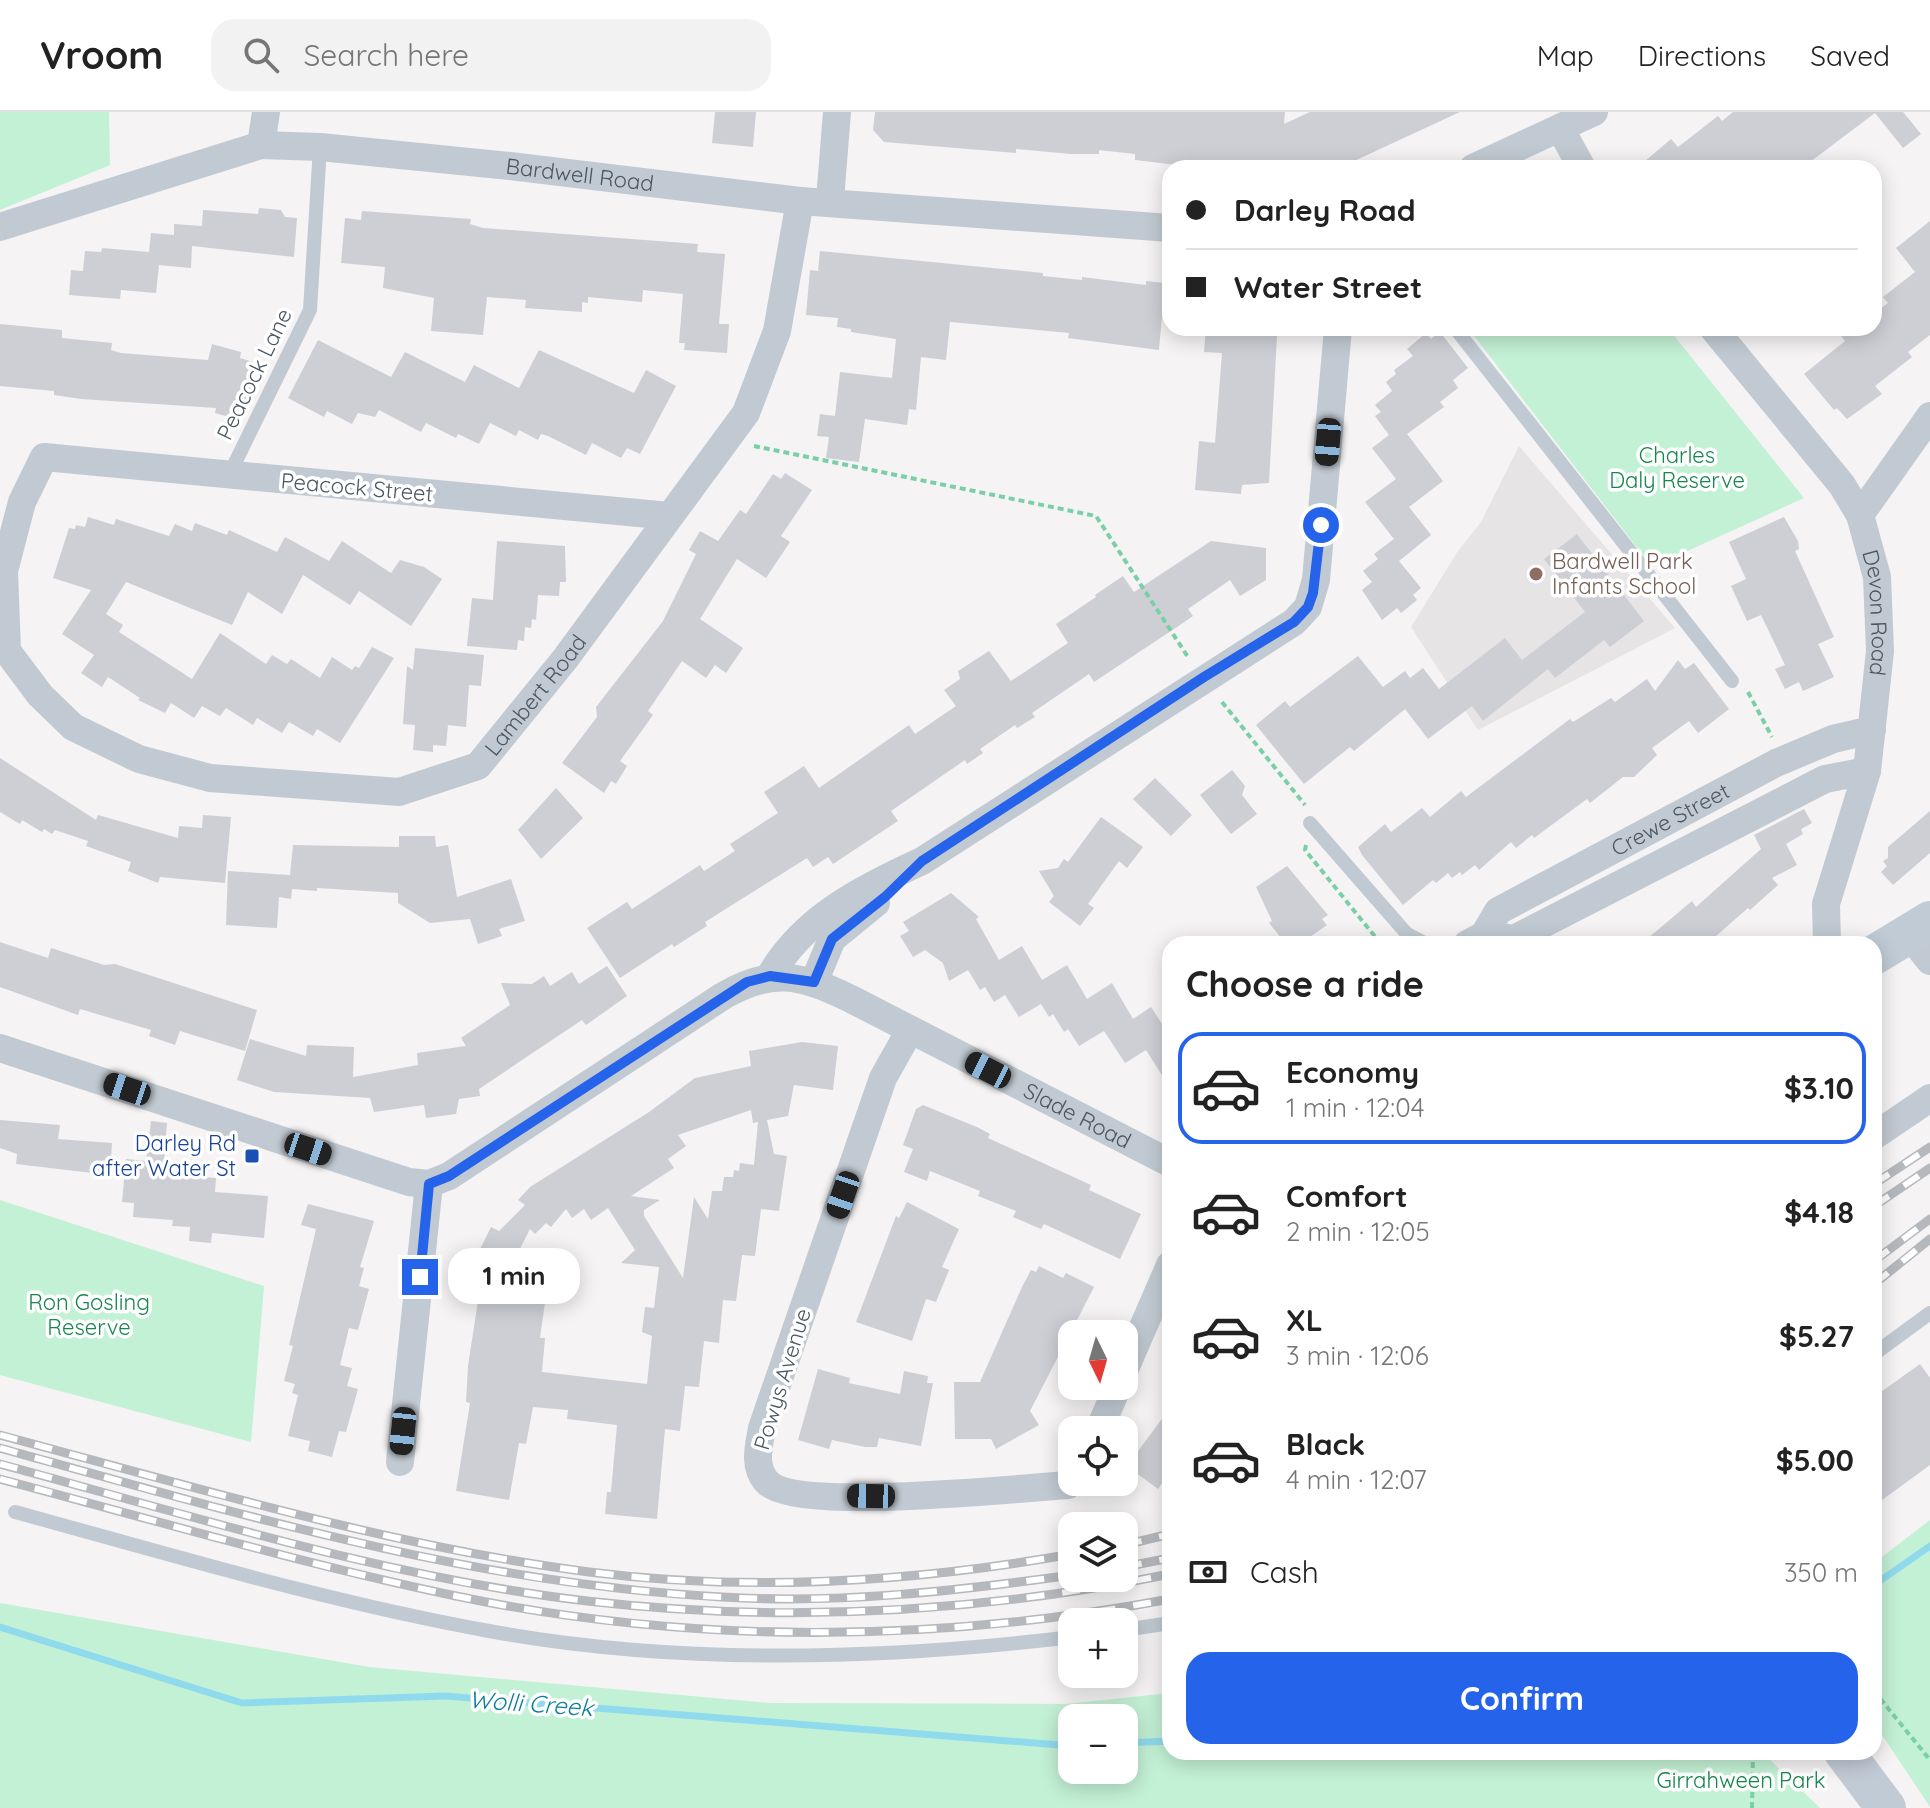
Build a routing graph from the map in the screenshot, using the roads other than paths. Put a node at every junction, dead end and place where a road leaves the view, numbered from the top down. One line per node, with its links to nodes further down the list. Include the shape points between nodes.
1 (266, 112): 5 (street)
2 (837, 112): 9 (street)
3 (1594, 112): 4 (street)
4 (1560, 128): 7 (street); 8 (street)
5 (261, 145): 6 (street, Bardwell Road); 11 (street, Bardwell Road)
6 (320, 147): 10 (street, Bardwell Road); 18 (lane, Peacock Lane, via 310,310)
7 (1490, 160)
8 (1578, 160)
9 (830, 200): 10 (street, Bardwell Road); 12 (street, Bardwell Road)
10 (800, 201): 20 (street, Lambert Road, via 777,331 746,413)
11 (0, 227)
12 (1162, 227)
13 (1337, 336): 25 (street, via 1316,580 1308,607 1271,638)
14 (1461, 336): 21 (lane)
15 (1720, 336): 19 (street, Devon Road, via 1842,485)
16 (1930, 416): 19 (street)
17 (44, 457): 18 (street, Peacock Street); 20 (street, Lambert Road, via 22,502 4,571 7,651 73,727 139,759 210,778 399,792 478,766)
18 (229, 475): 20 (street, Peacock Street)
19 (1860, 515): 22 (street, Devon Road, via 1881,613)
20 (670, 516)
21 (1732, 681)
22 (1872, 730): 23 (street, Devon Road); 27 (street, Crewe Street, via 1833,739 1776,763 1498,911)
23 (1867, 771): 28 (street, Crewe Street, via 1825,779); 29 (street, Devon Road, via 1826,904)
24 (1310, 823): 26 (lane)
25 (922, 861): 32 (street, via 815,922 785,950); 33 (street, via 832,939)
26 (1411, 936)
27 (1478, 936)
28 (1520, 936)
29 (1827, 936)
30 (1923, 939): 31 (main road)
31 (1882, 952)
32 (770, 976): 33 (street, Slade Road); 39 (street, via 723,996 449,1176)
33 (814, 982): 34 (street, Slade Road)
34 (910, 1030): 38 (street, Slade Road); 45 (street, Powys Avenue, via 883,1078 762,1428 756,1462 766,1482 788,1494 898,1497)
35 (0, 1048): 39 (street, via 409,1182)
36 (1930, 1098): 37 (street)
37 (1882, 1131)
38 (1162, 1159)
39 (429, 1184): 44 (street)
40 (1162, 1283): 42 (street)
41 (1930, 1313): 43 (lane)
42 (1138, 1339)
43 (1882, 1348)
44 (400, 1462)
45 (1058, 1486)
46 (15, 1512): 49 (lane, via 353,1603 491,1631 609,1646 837,1658)
47 (1162, 1624): 48 (lane)
48 (1138, 1628)
49 (1058, 1639)
50 (1850, 1760): 51 (main road)
51 (1885, 1808)

